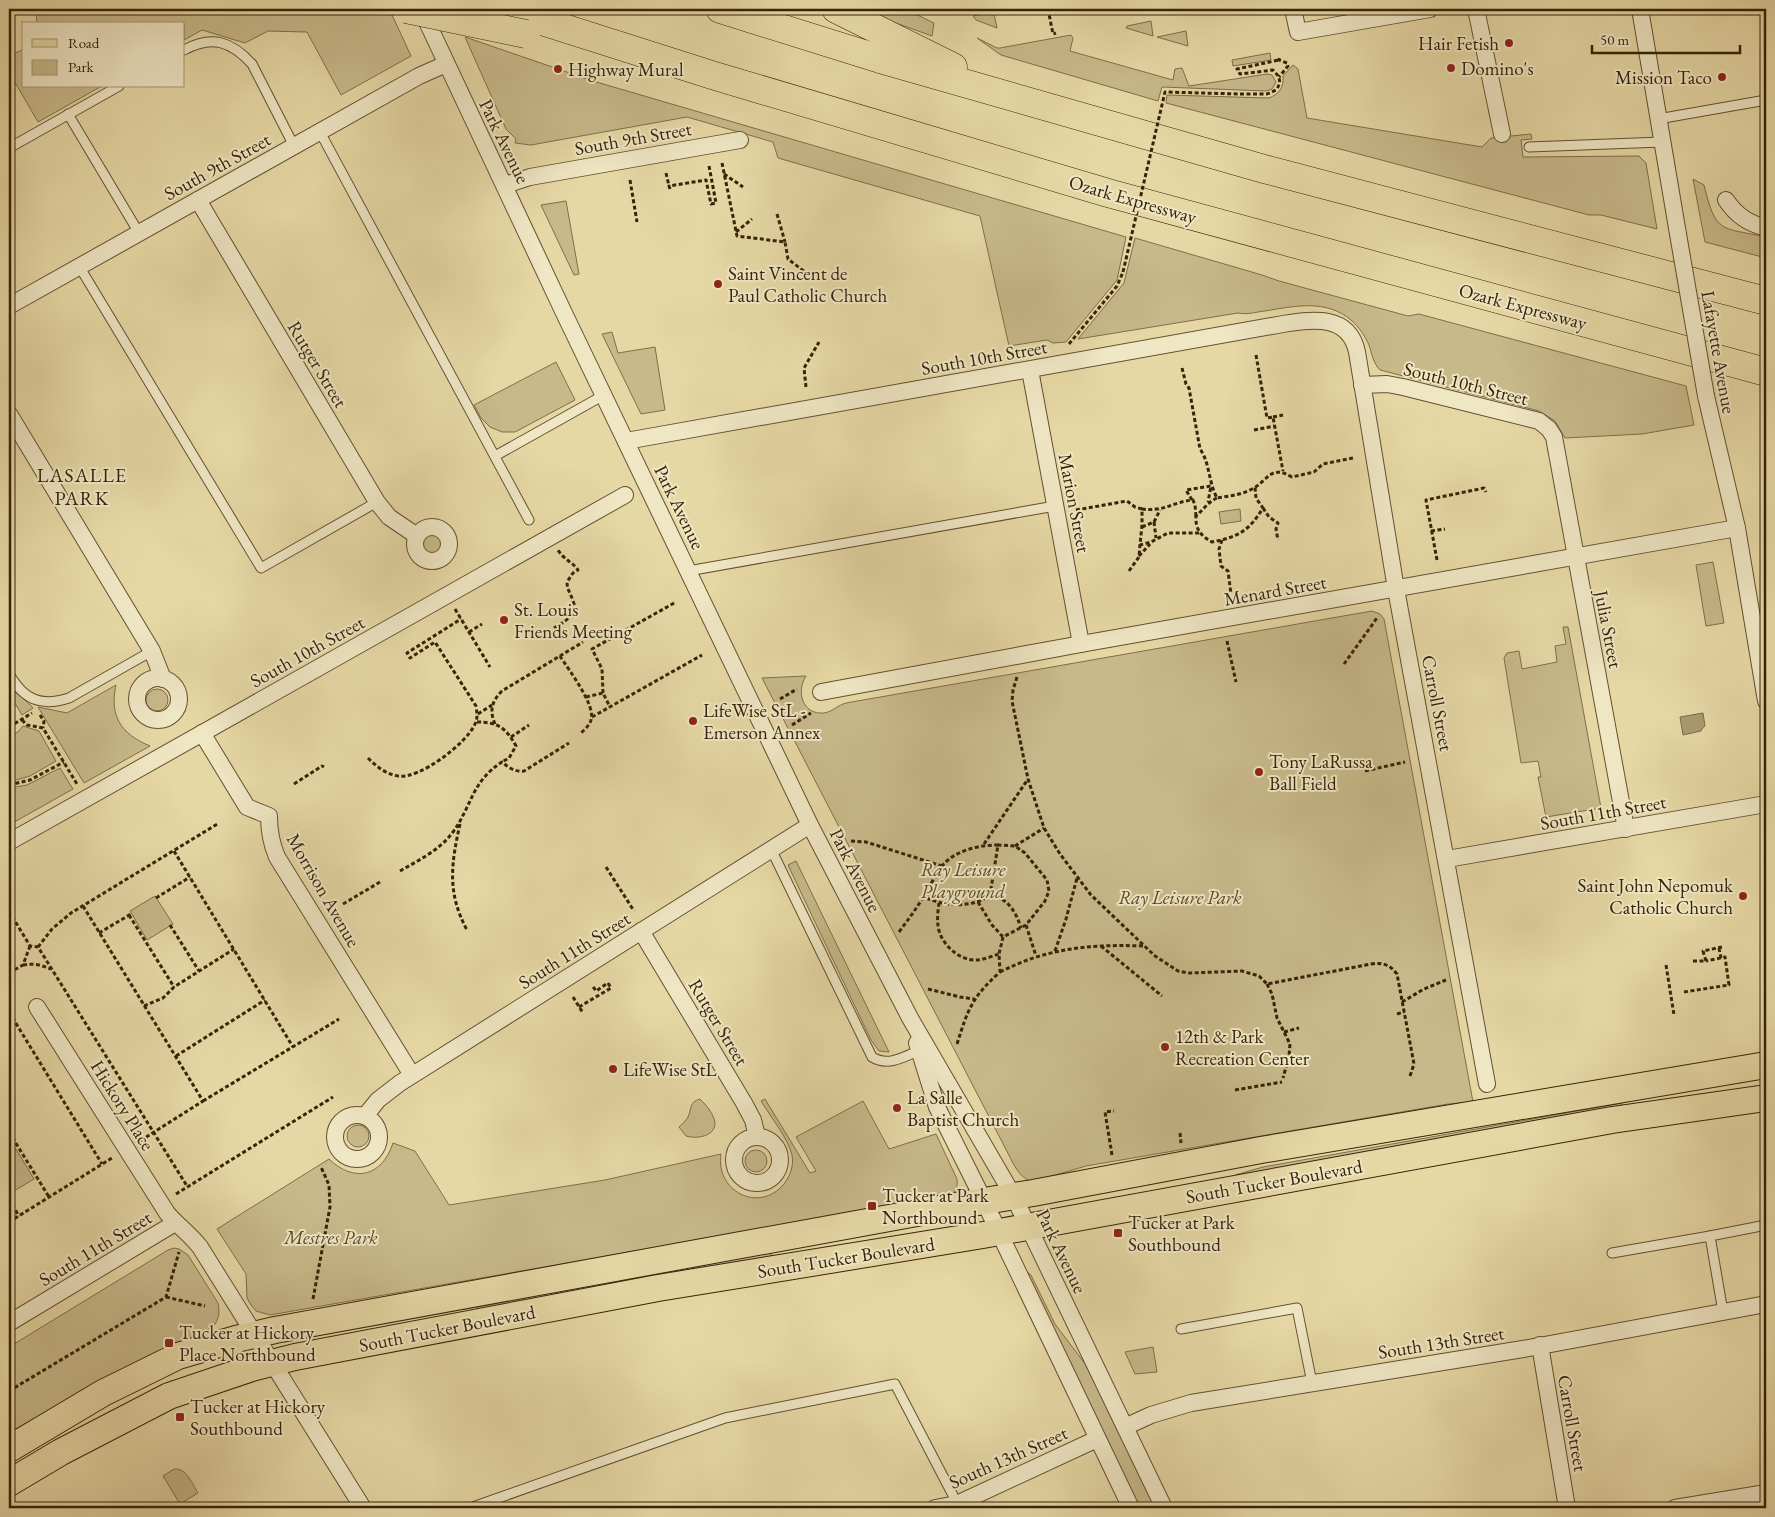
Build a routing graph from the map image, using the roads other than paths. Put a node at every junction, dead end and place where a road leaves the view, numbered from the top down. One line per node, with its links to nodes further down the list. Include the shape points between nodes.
1 (406, 9): 9 (highway, Ozark Expressway, bridge)
2 (421, 9): 11 (street, Park Avenue)
3 (720, 9): 13 (highway)
4 (836, 9): 13 (highway)
5 (1293, 9): 6 (street, via 1298,32)
6 (1430, 9)
7 (1476, 9): 18 (street)
8 (1640, 9): 16 (street, Lafayette Avenue)
9 (518, 19): 34 (highway, Ozark Expressway, via 585,42 609,43 1108,193)
10 (185, 50): 21 (lane, via 204,41 216,40 243,53 252,64)
11 (446, 64): 17 (street, South 9th Street); 24 (street, Park Avenue)
12 (115, 88): 15 (lane)
13 (1017, 99): 30 (highway, via 1264,169)
14 (1766, 100): 16 (lane)
15 (68, 114): 22 (lane); 28 (lane)
16 (1658, 119): 20 (street, Lafayette Avenue)
17 (320, 132): 21 (street, South 9th Street); 40 (lane)
18 (1502, 134)
19 (740, 140): 24 (street, South 9th Street, via 530,177)
20 (1662, 142): 23 (lane); 45 (street, Lafayette Avenue, bridge, via 1706,396)
21 (294, 146): 25 (street, South 9th Street)
22 (9, 148)
23 (1529, 148)
24 (505, 186): 36 (street, Park Avenue)
25 (198, 200): 28 (street, South 9th Street); 42 (street, Rutger Street)
26 (1726, 200): 27 (street, via 1742,219)
27 (1766, 228)
28 (139, 233): 29 (street, South 9th Street)
29 (79, 266): 31 (street, South 9th Street); 42 (lane, via 261,568)
30 (1766, 301)
31 (9, 306)
32 (1346, 331): 33 (street, South 10th Street, via 1330,323 1306,320); 35 (street, Carroll Street, via 1355,345)
33 (1030, 370): 39 (street, South 10th Street); 43 (street, Marion Street)
34 (1766, 372)
35 (1362, 385): 38 (street, South 10th Street, via 1403,387 1539,421); 49 (street, Carroll Street)
36 (604, 395): 39 (street, Park Avenue); 40 (lane)
37 (9, 414): 51 (street)
38 (1554, 437): 47 (street, Julia Street)
39 (626, 441): 48 (street, Park Avenue)
40 (495, 456): 44 (lane)
41 (625, 495): 56 (street, South 10th Street)
42 (377, 502): 46 (street, Rutger Street, via 389,516)
43 (1055, 506): 48 (lane); 50 (street, Marion Street)
44 (529, 520)
45 (1736, 528): 47 (street, Menard Street); 55 (street, Lafayette Avenue)
46 (417, 536)
47 (1576, 557): 49 (street, Menard Street); 59 (street, Julia Street)
48 (688, 571): 58 (street, Park Avenue)
49 (1396, 589): 50 (street, Menard Street); 62 (street, Carroll Street)
50 (1081, 644): 54 (street, Menard Street)
51 (152, 651): 52 (lane, via 69,698 56,702 30,698); 53 (street)
52 (9, 674)
53 (163, 679)
54 (821, 692)
55 (1766, 701)
56 (202, 733): 60 (street, South 10th Street); 68 (street, Morrison Avenue, via 247,807 270,816 269,830 277,857)
57 (1766, 804): 59 (street, South 11th Street)
58 (810, 825): 61 (street, South 11th Street); 65 (street, Park Avenue)
59 (1626, 828): 62 (street, South 11th Street)
60 (9, 842)
61 (771, 849): 63 (street, South 11th Street); 66 (lane, via 872,1057 879,1062 887,1062)
62 (1447, 860): 69 (street, Carroll Street)
63 (641, 931): 68 (street, South 11th Street); 72 (street, Rutger Street, via 744,1103)
64 (38, 1007): 75 (street, Hickory Place)
65 (910, 1018): 66 (street, Park Avenue); 73 (street, Park Avenue)
66 (920, 1050): 74 (street, Park Avenue, via 937,1107)
67 (1766, 1065): 73 (main road, South Tucker Boulevard, via 1261,1150)
68 (412, 1075): 71 (street, South 11th Street, via 385,1094)
69 (1487, 1084)
70 (1766, 1098): 77 (main road, South Tucker Boulevard, via 1612,1120)
71 (365, 1116)
72 (757, 1136)
73 (1014, 1197): 74 (main road, South Tucker Boulevard); 77 (street, Park Avenue)
74 (984, 1201): 78 (street, Park Avenue); 85 (main road, South Tucker Boulevard)
75 (175, 1223): 83 (street, South 11th Street); 85 (street, Hickory Place, via 200,1247)
76 (1766, 1224): 79 (lane)
77 (1028, 1226): 78 (main road, South Tucker Boulevard); 89 (street, Park Avenue)
78 (998, 1232): 87 (main road, South Tucker Boulevard, via 658,1288); 90 (street, Park Avenue)
79 (1710, 1236): 80 (lane); 82 (lane)
80 (1612, 1253)
81 (1766, 1304): 82 (street, South 13th Street)
82 (1723, 1312): 86 (street, South 13th Street)
83 (9, 1323)
84 (1181, 1329): 88 (lane, via 1297,1308)
85 (254, 1335): 87 (street, Hickory Place); 91 (main road, South Tucker Boulevard, via 178,1356 103,1394)
86 (1540, 1345): 88 (street, South 13th Street); 100 (street, Carroll Street)
87 (273, 1362): 92 (main road, South Tucker Boulevard, via 169,1396); 95 (street, Hickory Place)
88 (1312, 1383): 89 (street, South 13th Street, via 1191,1403)
89 (1125, 1427): 99 (street, Park Avenue)
90 (1097, 1439): 94 (street, South 13th Street); 98 (street, Park Avenue)
91 (9, 1449)
92 (9, 1483)
93 (1766, 1493): 101 (street)
94 (958, 1506): 96 (lane, via 895,1384 725,1418); 97 (street, South 13th Street)
95 (363, 1508)
96 (470, 1508)
97 (935, 1508)
98 (1131, 1508)
99 (1164, 1508)
100 (1568, 1508)
101 (1675, 1508)

